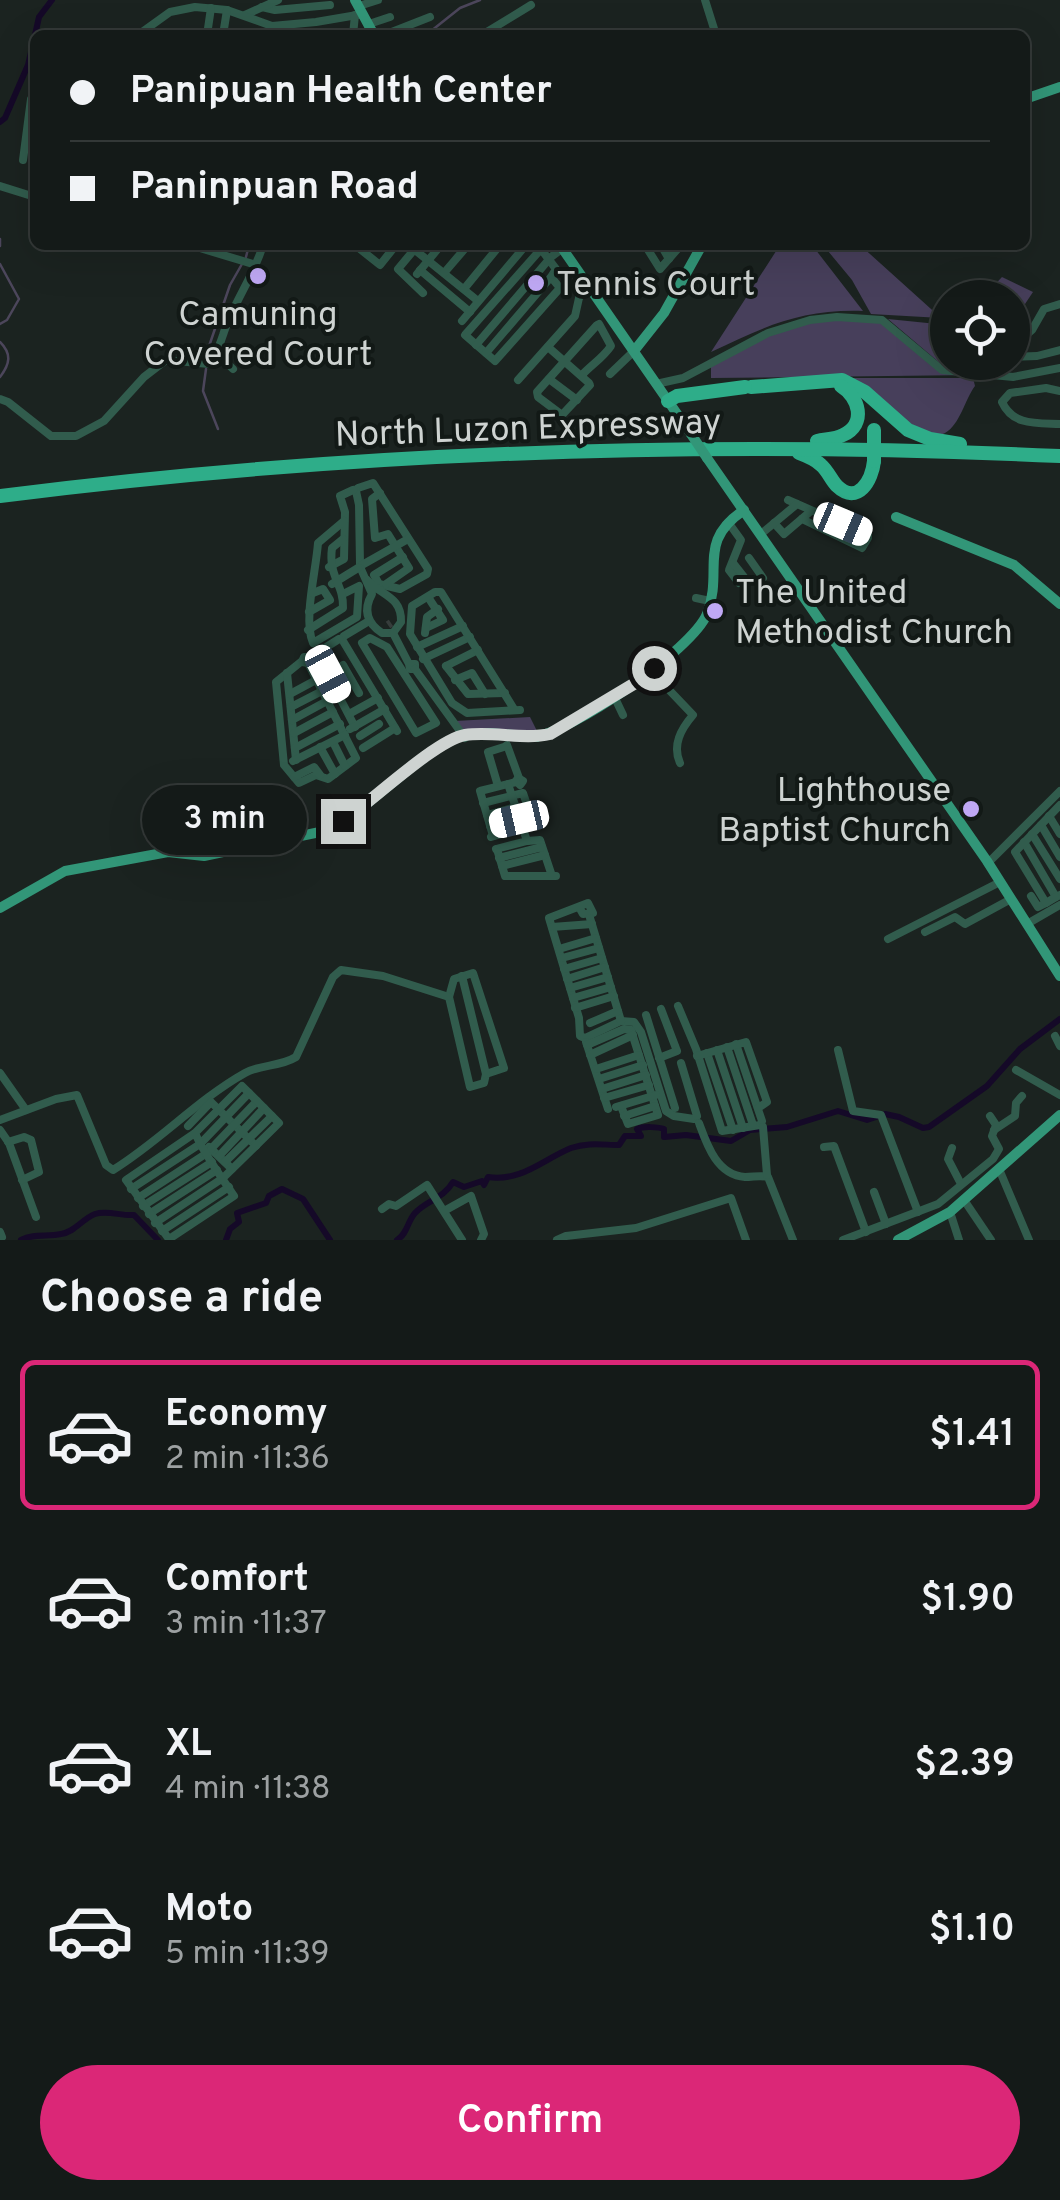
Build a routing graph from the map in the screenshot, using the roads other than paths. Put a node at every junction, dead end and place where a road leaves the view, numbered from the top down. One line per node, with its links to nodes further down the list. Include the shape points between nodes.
1 (278, 0): 7 (street)
2 (378, 0): 10 (street)
3 (704, 0): 19 (street)
4 (328, 2): 7 (street); 13 (street)
5 (530, 5): 18 (street)
6 (211, 8): 8 (street); 14 (street, via 170,12); 15 (street)
7 (262, 8): 9 (street)
8 (227, 10): 9 (street); 16 (street)
9 (245, 15): 13 (street, via 272,26)
10 (362, 16): 11 (street); 13 (street)
11 (390, 17)
12 (430, 17): 17 (street)
13 (337, 18)
14 (145, 30)
15 (208, 30)
16 (223, 30)
17 (397, 30)
18 (490, 30)
19 (714, 30)
20 (1060, 86): 21 (main road)
21 (1030, 97)
22 (30, 107): 23 (street)
23 (23, 160)
24 (0, 186): 25 (street)
25 (30, 195)
26 (206, 250): 46 (street)
27 (261, 250): 46 (street)
28 (361, 250): 43 (street)
29 (368, 250): 43 (street)
30 (392, 250): 43 (street, via 380,265)
31 (414, 250): 50 (street, via 398,269)
32 (419, 250): 45 (street)
33 (437, 250): 45 (street)
34 (464, 250): 48 (street)
35 (496, 250): 51 (street)
36 (522, 250): 55 (street)
37 (538, 250): 53 (street)
38 (649, 250): 44 (street, via 660,269)
39 (663, 250): 44 (street)
40 (676, 250): 44 (street)
41 (699, 250): 68 (main road)
42 (558, 252): 49 (street); 52 (main road); 56 (street)
43 (365, 253)
44 (669, 259)
45 (428, 261): 47 (street); 48 (street)
46 (256, 265): 69 (street)
47 (420, 270): 50 (street); 59 (street)
48 (444, 273): 51 (street)
49 (551, 277): 58 (street); 60 (street, via 560,288)
50 (411, 282): 54 (street)
51 (464, 289): 55 (street)
52 (589, 291): 66 (street); 68 (main road)
53 (500, 292): 56 (street); 65 (street, via 465,334)
54 (423, 293)
55 (478, 302): 59 (street)
56 (513, 302): 58 (street); 65 (street)
57 (1060, 304): 62 (street, via 1044,310)
58 (523, 310): 60 (street); 70 (street)
59 (470, 312): 61 (street)
60 (534, 319): 70 (street, via 498,361)
61 (462, 321)
62 (1036, 325): 63 (street); 64 (street)
63 (1050, 329)
64 (1030, 330)
65 (476, 345): 70 (street)
66 (548, 347): 72 (street); 78 (street)
67 (1060, 350): 71 (street)
68 (634, 351): 75 (street); 82 (main road)
69 (217, 353): 74 (street); 84 (street, via 207,364 166,360 104,421 76,436 52,436)
70 (486, 353)
71 (1030, 356)
72 (564, 363): 76 (street); 76 (street, via 599,324 612,346); 77 (street)
73 (1060, 366): 82 (street, via 1013,376 938,368 882,320 851,316 778,329)
74 (233, 369)
75 (610, 374)
76 (581, 376): 85 (street, via 590,386)
77 (550, 379): 85 (street); 85 (street, via 537,395 559,413)
78 (518, 380)
79 (833, 382): 82 (highway); 87 (highway, via 849,391 858,416 845,435); 88 (highway, via 860,389 908,430); 91 (highway, bridge, via 858,390 869,403)
80 (994, 388): 83 (street)
81 (1058, 388): 83 (street)
82 (670, 394): 98 (main road, bridge)
83 (1004, 396): 86 (street, via 1004,408 1014,417)
84 (0, 399)
85 (577, 400)
86 (1060, 424)
87 (817, 441): 88 (highway, North Luzon Expressway); 94 (highway, North Luzon Expressway, via 455,448)
88 (960, 444): 89 (highway, North Luzon Expressway)
89 (1060, 448)
90 (778, 449): 91 (highway, North Luzon Expressway); 93 (highway, via 813,459); 97 (highway, North Luzon Expressway, via 404,460)
91 (870, 456): 92 (highway, North Luzon Expressway); 93 (highway, via 848,452 837,459); 93 (highway, via 872,477 862,490 849,493)
92 (1060, 456)
93 (837, 486)
94 (0, 487)
95 (354, 487): 96 (street, via 371,482); 102 (street, via 340,495); 111 (street)
96 (380, 492): 106 (street); 107 (street, via 373,497 380,522 376,540 388,534)
97 (0, 496)
98 (744, 510): 103 (main road); 105 (main road)
99 (811, 510): 101 (street); 101 (street, via 868,535 865,546); 104 (street, via 792,502)
100 (896, 517): 123 (main road, via 1014,564)
101 (802, 519): 104 (street, via 784,534)
102 (344, 521): 115 (street, via 344,560 330,567); 118 (street, via 318,542)
103 (728, 522): 114 (street, via 741,540 732,563); 122 (main road, via 716,542)
104 (774, 523): 105 (street)
105 (761, 534): 108 (main road)
106 (408, 539): 107 (street); 117 (street, via 428,572 400,588)
107 (396, 546): 109 (street); 111 (street)
108 (774, 552): 112 (street); 203 (main road)
109 (403, 557): 117 (street, via 374,574); 117 (street, via 409,568)
110 (749, 558): 112 (street)
111 (360, 567): 115 (street); 117 (street)
112 (754, 567): 113 (street)
113 (763, 578)
114 (742, 580)
115 (335, 582): 116 (street); 119 (street)
116 (324, 589): 118 (street); 124 (street, via 330,602)
117 (378, 589): 125 (street, via 366,606); 127 (street, via 396,601)
118 (313, 593): 124 (street)
119 (342, 594): 128 (street, via 342,609); 128 (street, via 359,586 357,618 315,642)
120 (428, 597): 126 (street, via 441,592); 131 (street, via 438,609 428,614); 133 (street, via 412,608 410,634)
121 (696, 598): 122 (street)
122 (710, 601): 143 (main road, via 698,626)
123 (1060, 604)
124 (309, 612): 128 (street)
125 (370, 621): 127 (street); 130 (street)
126 (463, 626): 129 (street); 131 (street)
127 (392, 628): 140 (street)
128 (308, 630)
129 (470, 638): 134 (street); 140 (street)
130 (342, 639): 136 (street); 138 (street)
131 (429, 641): 133 (street)
132 (388, 647): 135 (street); 135 (street, via 366,638); 140 (street)
133 (418, 647): 140 (street)
134 (478, 650): 141 (street); 154 (street)
135 (370, 656): 151 (street, via 380,666)
136 (354, 657): 139 (street); 151 (street)
137 (319, 658): 145 (street)
138 (306, 661): 144 (street); 147 (street)
139 (343, 664): 145 (street); 146 (street)
140 (412, 666): 142 (street); 151 (street); 151 (street, via 406,684 436,723 418,734); 171 (street)
141 (446, 666): 142 (street); 149 (street)
142 (432, 672): 154 (street, via 460,711 517,710)
143 (650, 672): 157 (main road); 179 (street, via 693,716 677,742)
144 (286, 673): 155 (street); 180 (street, via 276,682)
145 (328, 674): 160 (street)
146 (348, 674): 148 (street); 150 (street)
147 (316, 680): 153 (street); 155 (street)
148 (338, 680)
149 (455, 680): 156 (street, via 468,694); 156 (street, via 473,674)
150 (354, 684): 151 (street); 152 (street)
151 (371, 686): 158 (street); 160 (street)
152 (344, 690)
153 (322, 691): 159 (street); 161 (street)
154 (505, 693): 156 (street)
155 (290, 694): 161 (street)
156 (485, 694)
157 (614, 696): 165 (street); 172 (main road, via 550,734)
158 (378, 698): 162 (street); 164 (street)
159 (327, 701): 163 (street); 166 (street)
160 (344, 703): 164 (street)
161 (291, 707): 166 (street)
162 (385, 709): 168 (street); 170 (street, via 396,730)
163 (333, 712): 167 (street); 169 (street)
164 (349, 714): 168 (street)
165 (623, 715)
166 (292, 720): 169 (street)
167 (340, 724): 168 (street); 174 (street)
168 (353, 732): 170 (street, via 378,722); 170 (street, via 364,748); 173 (street); 181 (street, via 356,757)
169 (294, 733): 174 (street)
170 (384, 734)
171 (458, 735): 172 (main road); 209 (main road, via 332,828 204,856 168,852 65,871)
172 (505, 739): 176 (street); 178 (street, via 489,751)
173 (332, 742): 175 (street); 181 (street)
174 (295, 748): 177 (street)
175 (320, 748): 177 (street); 182 (street)
176 (513, 757): 178 (street); 184 (street)
177 (296, 760): 180 (street)
178 (492, 763): 183 (street)
179 (680, 763)
180 (284, 765): 182 (street, via 299,784)
181 (346, 766): 182 (street)
182 (335, 774)
183 (495, 774): 184 (street); 184 (street)
184 (512, 780): 186 (street); 187 (street, via 480,792)
185 (1060, 792): 203 (street)
186 (512, 796): 187 (street); 188 (street); 195 (street, via 524,794 534,826)
187 (483, 803): 190 (street)
188 (516, 807): 190 (street); 192 (street)
189 (1059, 808): 191 (street)
190 (487, 815): 194 (street)
191 (1050, 816): 193 (street); 197 (street)
192 (519, 819): 194 (street); 195 (street)
193 (1040, 825): 196 (street); 202 (street)
194 (490, 826): 195 (street, via 492,837)
195 (523, 830): 198 (street)
196 (1032, 834): 199 (street); 205 (street)
197 (1060, 834)
198 (527, 841): 200 (street, via 539,839); 201 (street)
199 (1024, 842): 208 (street); 208 (street, via 1016,852 1038,899)
200 (544, 854): 201 (street); 204 (street, via 554,876)
201 (519, 856): 204 (street); 204 (street, via 500,862)
202 (1060, 857)
203 (988, 863): 206 (main road)
204 (524, 877)
205 (1060, 880)
206 (1000, 882): 207 (main road); 215 (street)
207 (1011, 899): 212 (main road); 214 (street, via 964,924 954,917)
208 (1059, 901): 212 (street)
209 (0, 908)
210 (559, 919): 211 (street); 211 (street, via 585,904 583,914); 217 (street)
211 (591, 920): 216 (street)
212 (1032, 923): 220 (main road)
213 (573, 931): 216 (street)
214 (925, 932)
215 (888, 939)
216 (590, 942): 217 (street); 217 (street); 218 (street)
217 (560, 954): 218 (street); 222 (street)
218 (605, 967): 221 (street); 222 (street)
219 (462, 976): 223 (street, via 454,979); 224 (street, via 474,974); 225 (street)
220 (1060, 976)
221 (612, 992): 222 (street); 229 (street)
222 (571, 993): 228 (street)
223 (449, 996): 227 (street); 258 (street, via 341,970 294,1059 245,1073)
224 (484, 1002): 225 (street); 232 (street)
225 (468, 1005): 227 (street); 233 (street)
226 (678, 1006): 239 (street)
227 (452, 1009): 235 (street)
228 (579, 1018): 229 (street); 229 (street, via 580,1036)
229 (601, 1023): 238 (street); 240 (street, via 630,1030); 240 (street, via 634,1022)
230 (1054, 1036): 234 (street)
231 (672, 1038): 240 (street); 240 (street, via 676,1053); 240 (street, via 664,1016)
232 (495, 1040): 233 (street); 243 (street, via 504,1068)
233 (478, 1044): 235 (street); 243 (street)
234 (1060, 1046)
235 (461, 1048): 243 (street, via 470,1087 484,1083)
236 (722, 1049): 239 (street); 259 (street); 259 (street); 259 (street, via 758,1108)
237 (838, 1050): 290 (street, via 852,1112 882,1117)
238 (590, 1055): 240 (street); 240 (street)
239 (697, 1056): 259 (street, via 722,1130)
240 (642, 1066): 240 (street, via 619,1062); 244 (street); 244 (street, via 683,1063); 248 (street); 249 (street); 249 (street, via 606,1110); 249 (street, via 657,1116 630,1124); 256 (street, via 674,1116)
241 (1016, 1070): 246 (street)
242 (0, 1073): 252 (street)
243 (486, 1074)
244 (686, 1078): 248 (street)
245 (250, 1094): 250 (street); 251 (street, via 242,1086); 254 (street)
246 (1060, 1095)
247 (1022, 1096): 261 (street, via 1015,1116)
248 (693, 1100): 256 (street)
249 (620, 1106)
250 (264, 1108): 263 (street); 263 (street, via 279,1123)
251 (219, 1109): 254 (street); 258 (street, via 212,1102); 262 (street)
252 (26, 1110): 257 (street); 272 (street, via 78,1095 108,1168)
253 (990, 1116): 261 (street)
254 (227, 1117): 263 (street); 265 (street)
255 (1060, 1117): 275 (main road)
256 (697, 1119): 276 (street, via 729,1172)
257 (0, 1120)
258 (184, 1122): 262 (street); 272 (street)
259 (755, 1127): 276 (street)
260 (0, 1130): 264 (street)
261 (994, 1130): 281 (street, via 997,1154)
262 (195, 1133): 265 (street); 269 (street)
263 (245, 1135): 271 (street); 271 (street)
264 (9, 1142): 266 (street); 277 (street); 277 (street, via 31,1140 39,1172)
265 (202, 1142): 270 (street); 271 (street)
266 (0, 1148)
267 (824, 1148): 294 (street, via 834,1146)
268 (952, 1148): 281 (street, via 948,1160)
269 (168, 1152): 270 (street); 273 (street)
270 (174, 1161): 274 (street); 278 (street)
271 (218, 1162): 274 (street); 279 (street); 285 (street); 285 (street, via 234,1196)
272 (118, 1167): 280 (street)
273 (144, 1168): 278 (street); 280 (street)
274 (180, 1170): 278 (street); 279 (street)
275 (1000, 1170): 286 (main road); 305 (street)
276 (766, 1174): 300 (street)
277 (22, 1180): 291 (street)
278 (153, 1181): 280 (street); 284 (street); 288 (street)
279 (189, 1182): 284 (street); 285 (street)
280 (129, 1184): 288 (street)
281 (962, 1184): 283 (street)
282 (874, 1192): 292 (street)
283 (948, 1196): 286 (street); 290 (street)
284 (167, 1203): 285 (street); 288 (street); 288 (street); 293 (street)
285 (203, 1204): 293 (street)
286 (957, 1208): 295 (main road); 303 (street); 304 (street)
287 (382, 1209): 289 (street, via 424,1185)
288 (146, 1210): 293 (street, via 168,1239)
289 (444, 1211): 296 (street); 297 (street, via 471,1196 484,1236)
290 (918, 1212): 292 (street)
291 (36, 1217)
292 (886, 1224): 294 (street)
293 (181, 1225)
294 (866, 1232): 301 (street)
295 (915, 1236): 302 (main road)
296 (462, 1240)
297 (478, 1240)
298 (557, 1240): 299 (street, via 642,1226 730,1198)
299 (746, 1240)
300 (793, 1240)
301 (843, 1240)
302 (898, 1240)
303 (959, 1240)
304 (992, 1240)
305 (1029, 1240)

